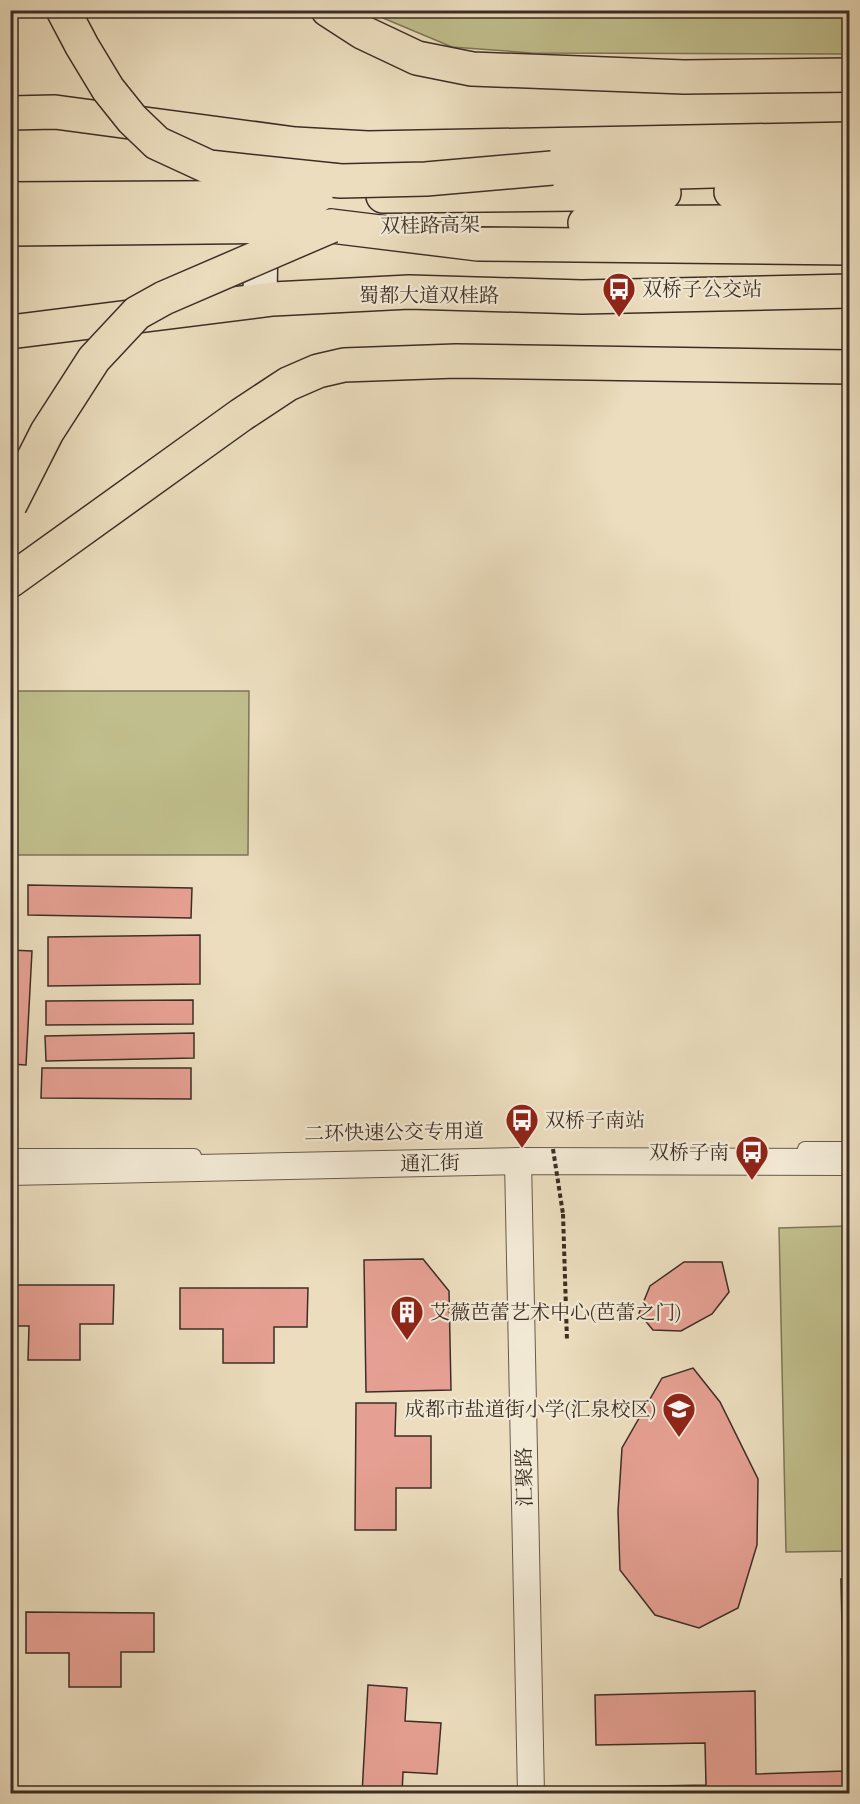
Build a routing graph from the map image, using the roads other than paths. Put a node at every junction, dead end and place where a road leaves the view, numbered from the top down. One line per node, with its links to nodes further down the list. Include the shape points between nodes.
1 (63, 10): 8 (main road, bridge, via 103,81 132,119 157,143)
2 (328, 10): 3 (main road, via 362,32 417,58 471,69 684,78)
3 (849, 75)
4 (10, 112): 5 (main road, via 55,112)
5 (264, 139): 6 (main road, via 368,148); 19 (main road)
6 (849, 139)
7 (849, 166): 9 (main road, via 678,172)
8 (209, 167): 9 (main road, bridge, via 341,181 426,179); 12 (main road, bridge)
9 (552, 168): 11 (main road, bridge)
10 (849, 191): 11 (main road, 双桂路高架)
11 (357, 196): 12 (main road, 双桂路高架)
12 (310, 197): 13 (main road, 双桂路高架, bridge)
13 (10, 200)
14 (849, 220): 15 (main road, 双桂路高架)
15 (331, 226): 16 (main road, 双桂路高架, bridge); 17 (main road, via 478,244); 22 (main road, bridge, via 164,298 137,314 94,359 47,432)
16 (10, 229)
17 (849, 248)
18 (849, 291): 19 (main road, 蜀都大道双桂路, via 582,297 409,292)
19 (260, 300): 20 (main road, 蜀都大道双桂路)
20 (10, 332)
21 (849, 366): 23 (main road, via 456,361 344,364 288,384)
22 (10, 505)
23 (10, 581)
24 (849, 1149): 25 (lane, 二环快速公交专用道)
25 (10, 1156)
26 (518, 1161): 27 (street, 通汇街); 28 (street, 通汇街); 29 (street, 汇聚路)
27 (849, 1162)
28 (10, 1172)
29 (531, 1794)

